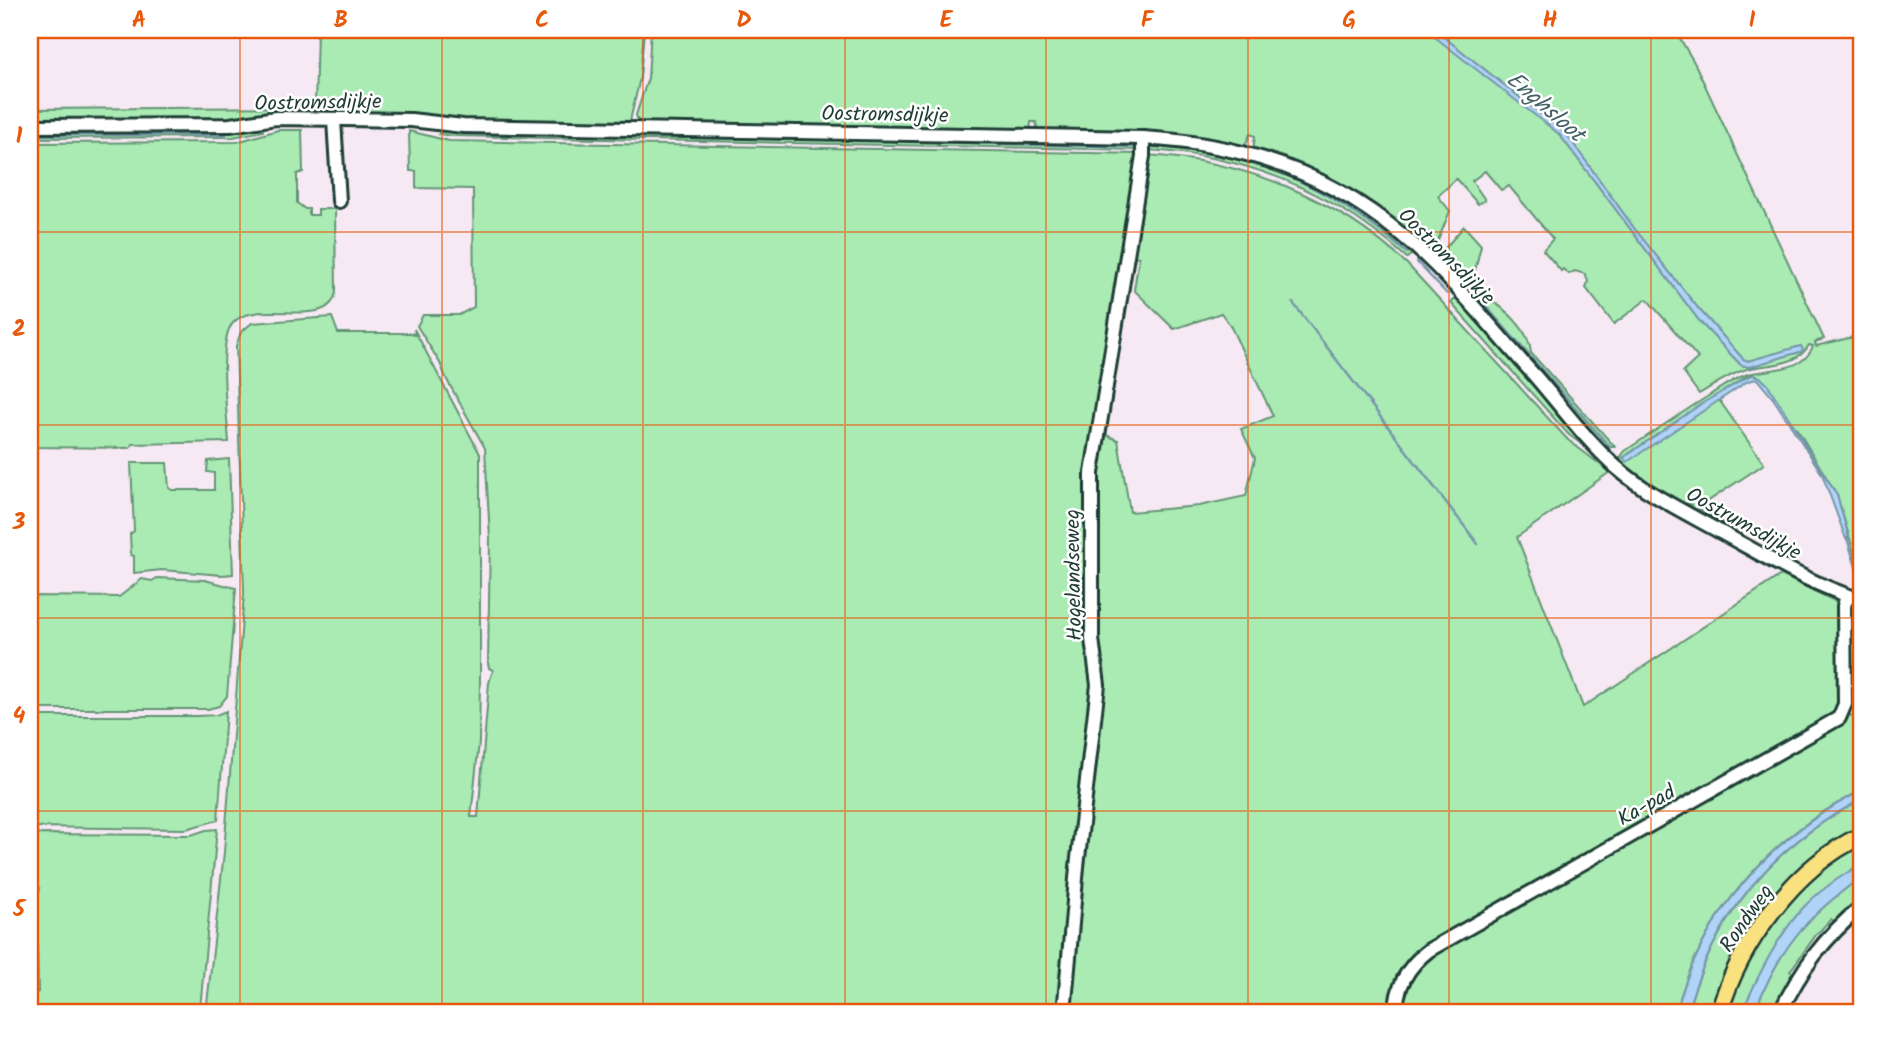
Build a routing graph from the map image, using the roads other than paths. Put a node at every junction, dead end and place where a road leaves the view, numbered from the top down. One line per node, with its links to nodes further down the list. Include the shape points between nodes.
1 (334, 120): 2 (street, Oostromsdijkje); 3 (street, Oostromsdijkje); 4 (street)
2 (30, 126)
3 (1143, 138): 5 (street, Oostromsdijkje, via 1250,153 1325,182 1377,215 1437,267); 10 (street, Hogelandseweg, via 1092,473 1092,639 1098,685)
4 (339, 201)
5 (1615, 466): 6 (street, Oostrumsdijkje, via 1668,503 1794,573)
6 (1847, 596): 7 (street, Oostrumsdijkje); 11 (street, Ka-pad, via 1845,704 1839,718 1429,950 1404,977)
7 (1861, 600)
8 (1861, 836): 12 (main road, Rondweg, via 1808,874 1769,914 1738,963)
9 (1861, 907): 13 (street, via 1821,944)
10 (1064, 1013)
11 (1396, 1013)
12 (1719, 1013)
13 (1780, 1013)

